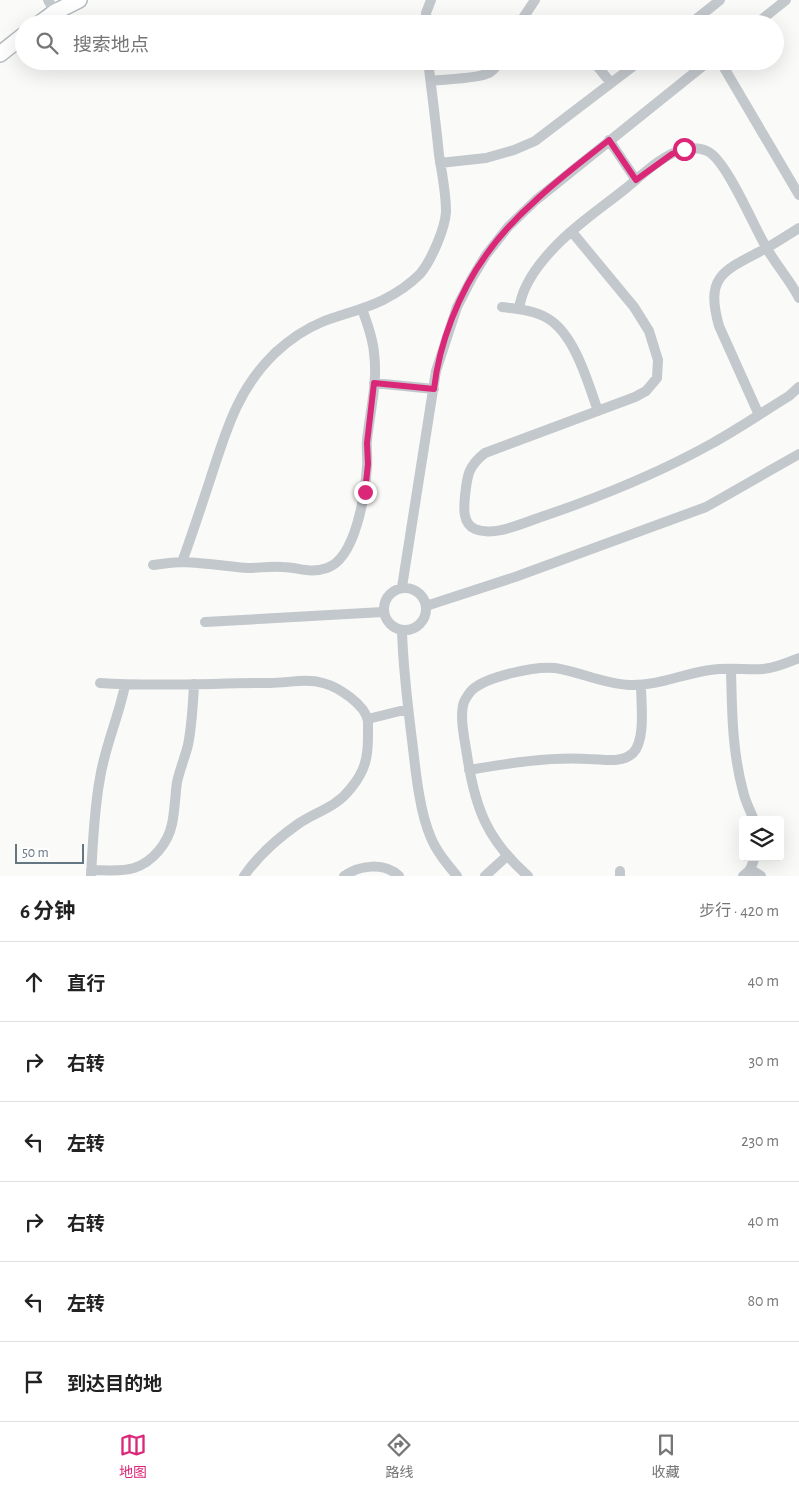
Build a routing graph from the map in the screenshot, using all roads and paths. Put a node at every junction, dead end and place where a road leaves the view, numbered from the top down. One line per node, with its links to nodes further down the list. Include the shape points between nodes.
1 (79, 0): 6 (main road)
2 (431, 0): 7 (street)
3 (535, 0): 8 (street)
4 (720, 0): 9 (street)
5 (786, 0): 10 (street)
6 (52, 6)
7 (426, 15)
8 (526, 15)
9 (701, 15)
10 (767, 15)
11 (15, 42): 12 (main road)
12 (0, 54)
13 (429, 70): 19 (street)
14 (492, 70): 19 (street, via 480,76)
15 (600, 70): 20 (street)
16 (628, 70): 20 (street)
17 (698, 70): 21 (street)
18 (725, 70): 24 (street)
19 (431, 81): 22 (street)
20 (611, 83): 22 (street, via 535,140 514,150 486,158)
21 (609, 140): 23 (street); 34 (street, via 536,200 508,227 486,255 457,307 436,371)
22 (440, 163): 30 (street, via 446,214 440,237 429,259 420,274 404,286)
23 (636, 180): 26 (street); 27 (street, via 684,149 712,153 724,169)
24 (799, 195)
25 (799, 228): 27 (street)
26 (572, 232): 31 (street, via 536,269 526,284); 35 (street, via 634,307 649,331 658,360 657,378 646,391)
27 (766, 248): 28 (street); 36 (street, via 724,273 715,290 714,303 719,326)
28 (799, 298)
29 (502, 307): 31 (street)
30 (362, 309): 32 (street, via 374,352); 38 (street, via 322,322 299,334 276,353 245,389 229,420)
31 (519, 309): 35 (street, via 549,320 570,344 580,361)
32 (374, 383): 34 (street); 38 (street, via 365,492 349,546 335,565 313,572)
33 (799, 387): 36 (street)
34 (434, 389): 40 (street)
35 (598, 412): 36 (street, via 485,453 479,458 472,465 466,481 464,513 471,527 484,531 507,529 569,508 656,472)
36 (759, 415)
37 (799, 454): 41 (street, via 706,507 515,578)
38 (182, 562): 39 (street)
39 (152, 565)
40 (402, 587): 41 (street, via 416,590); 42 (street, via 385,599)
41 (426, 606): 44 (street, via 421,623)
42 (383, 612): 43 (street); 44 (street, via 389,624)
43 (205, 622)
44 (402, 630): 51 (street)
45 (799, 658): 46 (street, via 764,669)
46 (731, 669): 50 (street, via 713,669); 54 (street, via 735,755 743,793)
47 (100, 683): 49 (street)
48 (194, 684): 49 (street); 52 (street, via 309,680 343,691); 57 (street, via 188,746 177,781 172,825 166,841 146,862 134,868)
49 (125, 685): 57 (street, via 100,777)
50 (641, 685): 53 (street, via 641,734 633,753 622,759 557,758); 53 (street, via 605,682 553,668 514,673 479,685 468,695 462,712)
51 (408, 709): 52 (street); 61 (street, via 416,774 430,838)
52 (368, 719): 58 (street, via 366,764 351,789 337,803 299,823 267,850)
53 (469, 770): 55 (street, via 481,816)
54 (752, 816)
55 (508, 856): 62 (street); 63 (street)
56 (747, 872): 64 (street)
57 (91, 873)
58 (244, 876)
59 (344, 876): 60 (street, via 370,867 386,868)
60 (398, 876)
61 (457, 876)
62 (484, 876)
63 (528, 876)
64 (761, 876)

